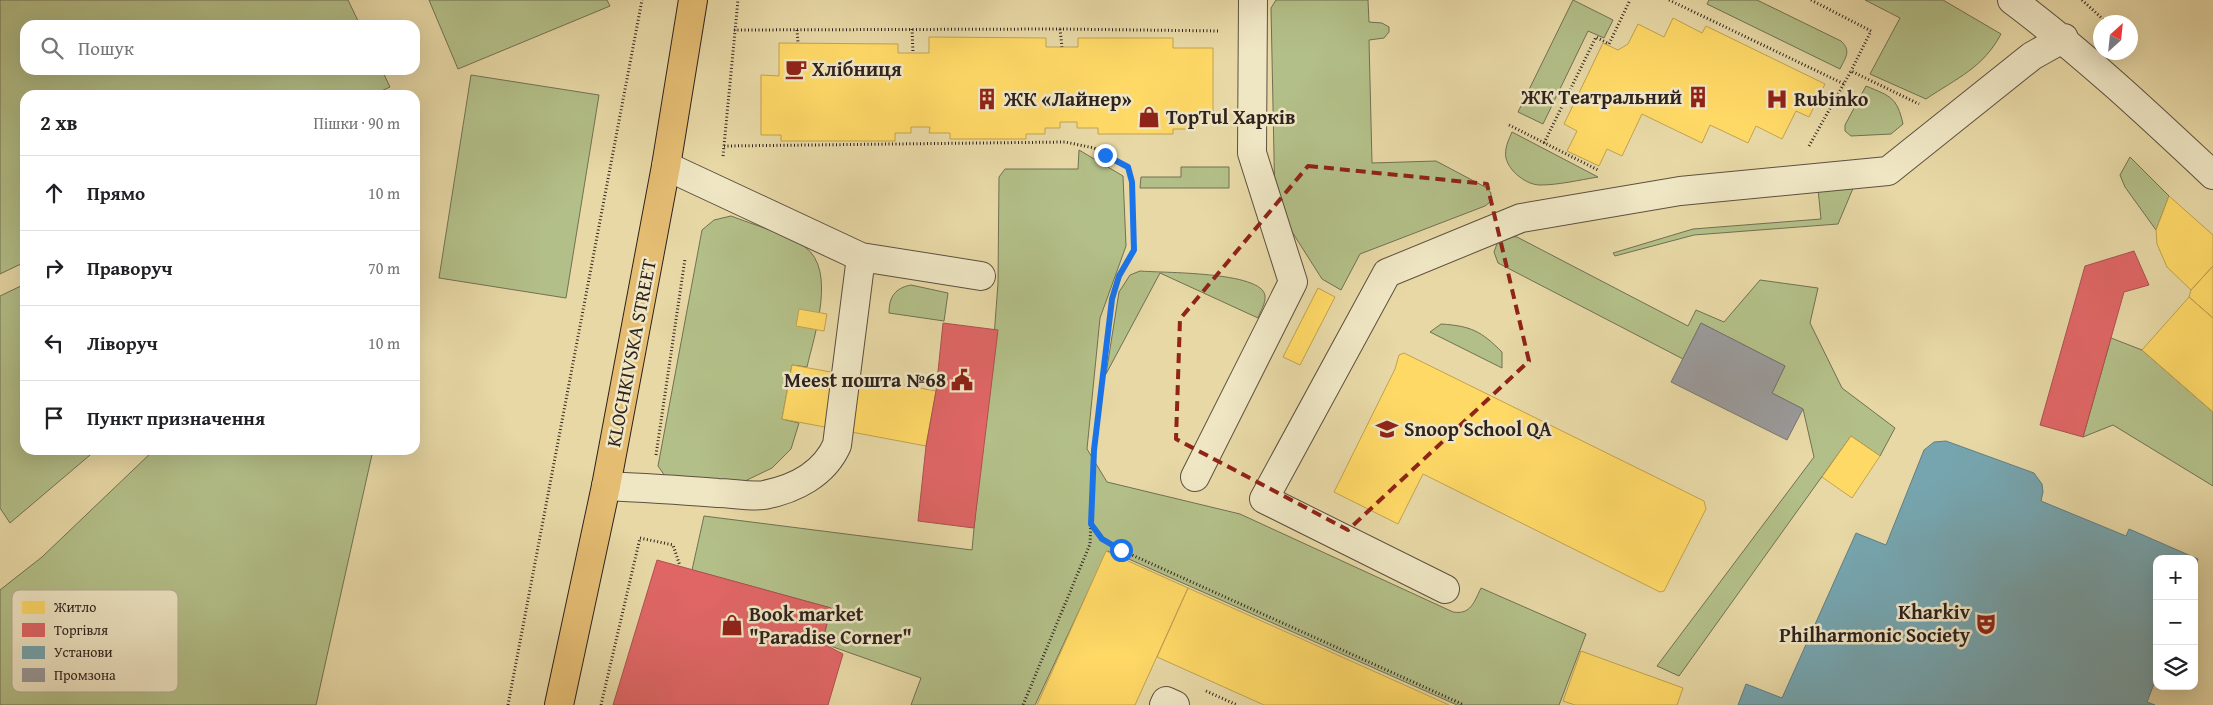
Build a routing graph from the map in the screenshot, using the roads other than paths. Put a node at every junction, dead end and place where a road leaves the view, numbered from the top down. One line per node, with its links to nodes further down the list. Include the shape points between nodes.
1 (693, 0): 5 (main road, KLOCHKIVSKA STREET)
2 (1253, 0): 9 (street, via 1252,153 1293,282)
3 (2012, 0): 4 (street)
4 (2064, 38): 6 (street); 11 (street, via 2032,56 1888,170 1680,191 1521,218 1387,273 1264,499)
5 (666, 166): 7 (street); 10 (main road, KLOCHKIVSKA STREET)
6 (2213, 175)
7 (861, 257): 8 (street); 10 (street, via 837,445 821,469 807,480 762,495)
8 (981, 276)
9 (1195, 477)
10 (606, 486): 12 (main road, KLOCHKIVSKA STREET)
11 (1445, 589)
12 (559, 705)
13 (1164, 705): 14 (street, via 1166,701)
14 (1175, 705)

